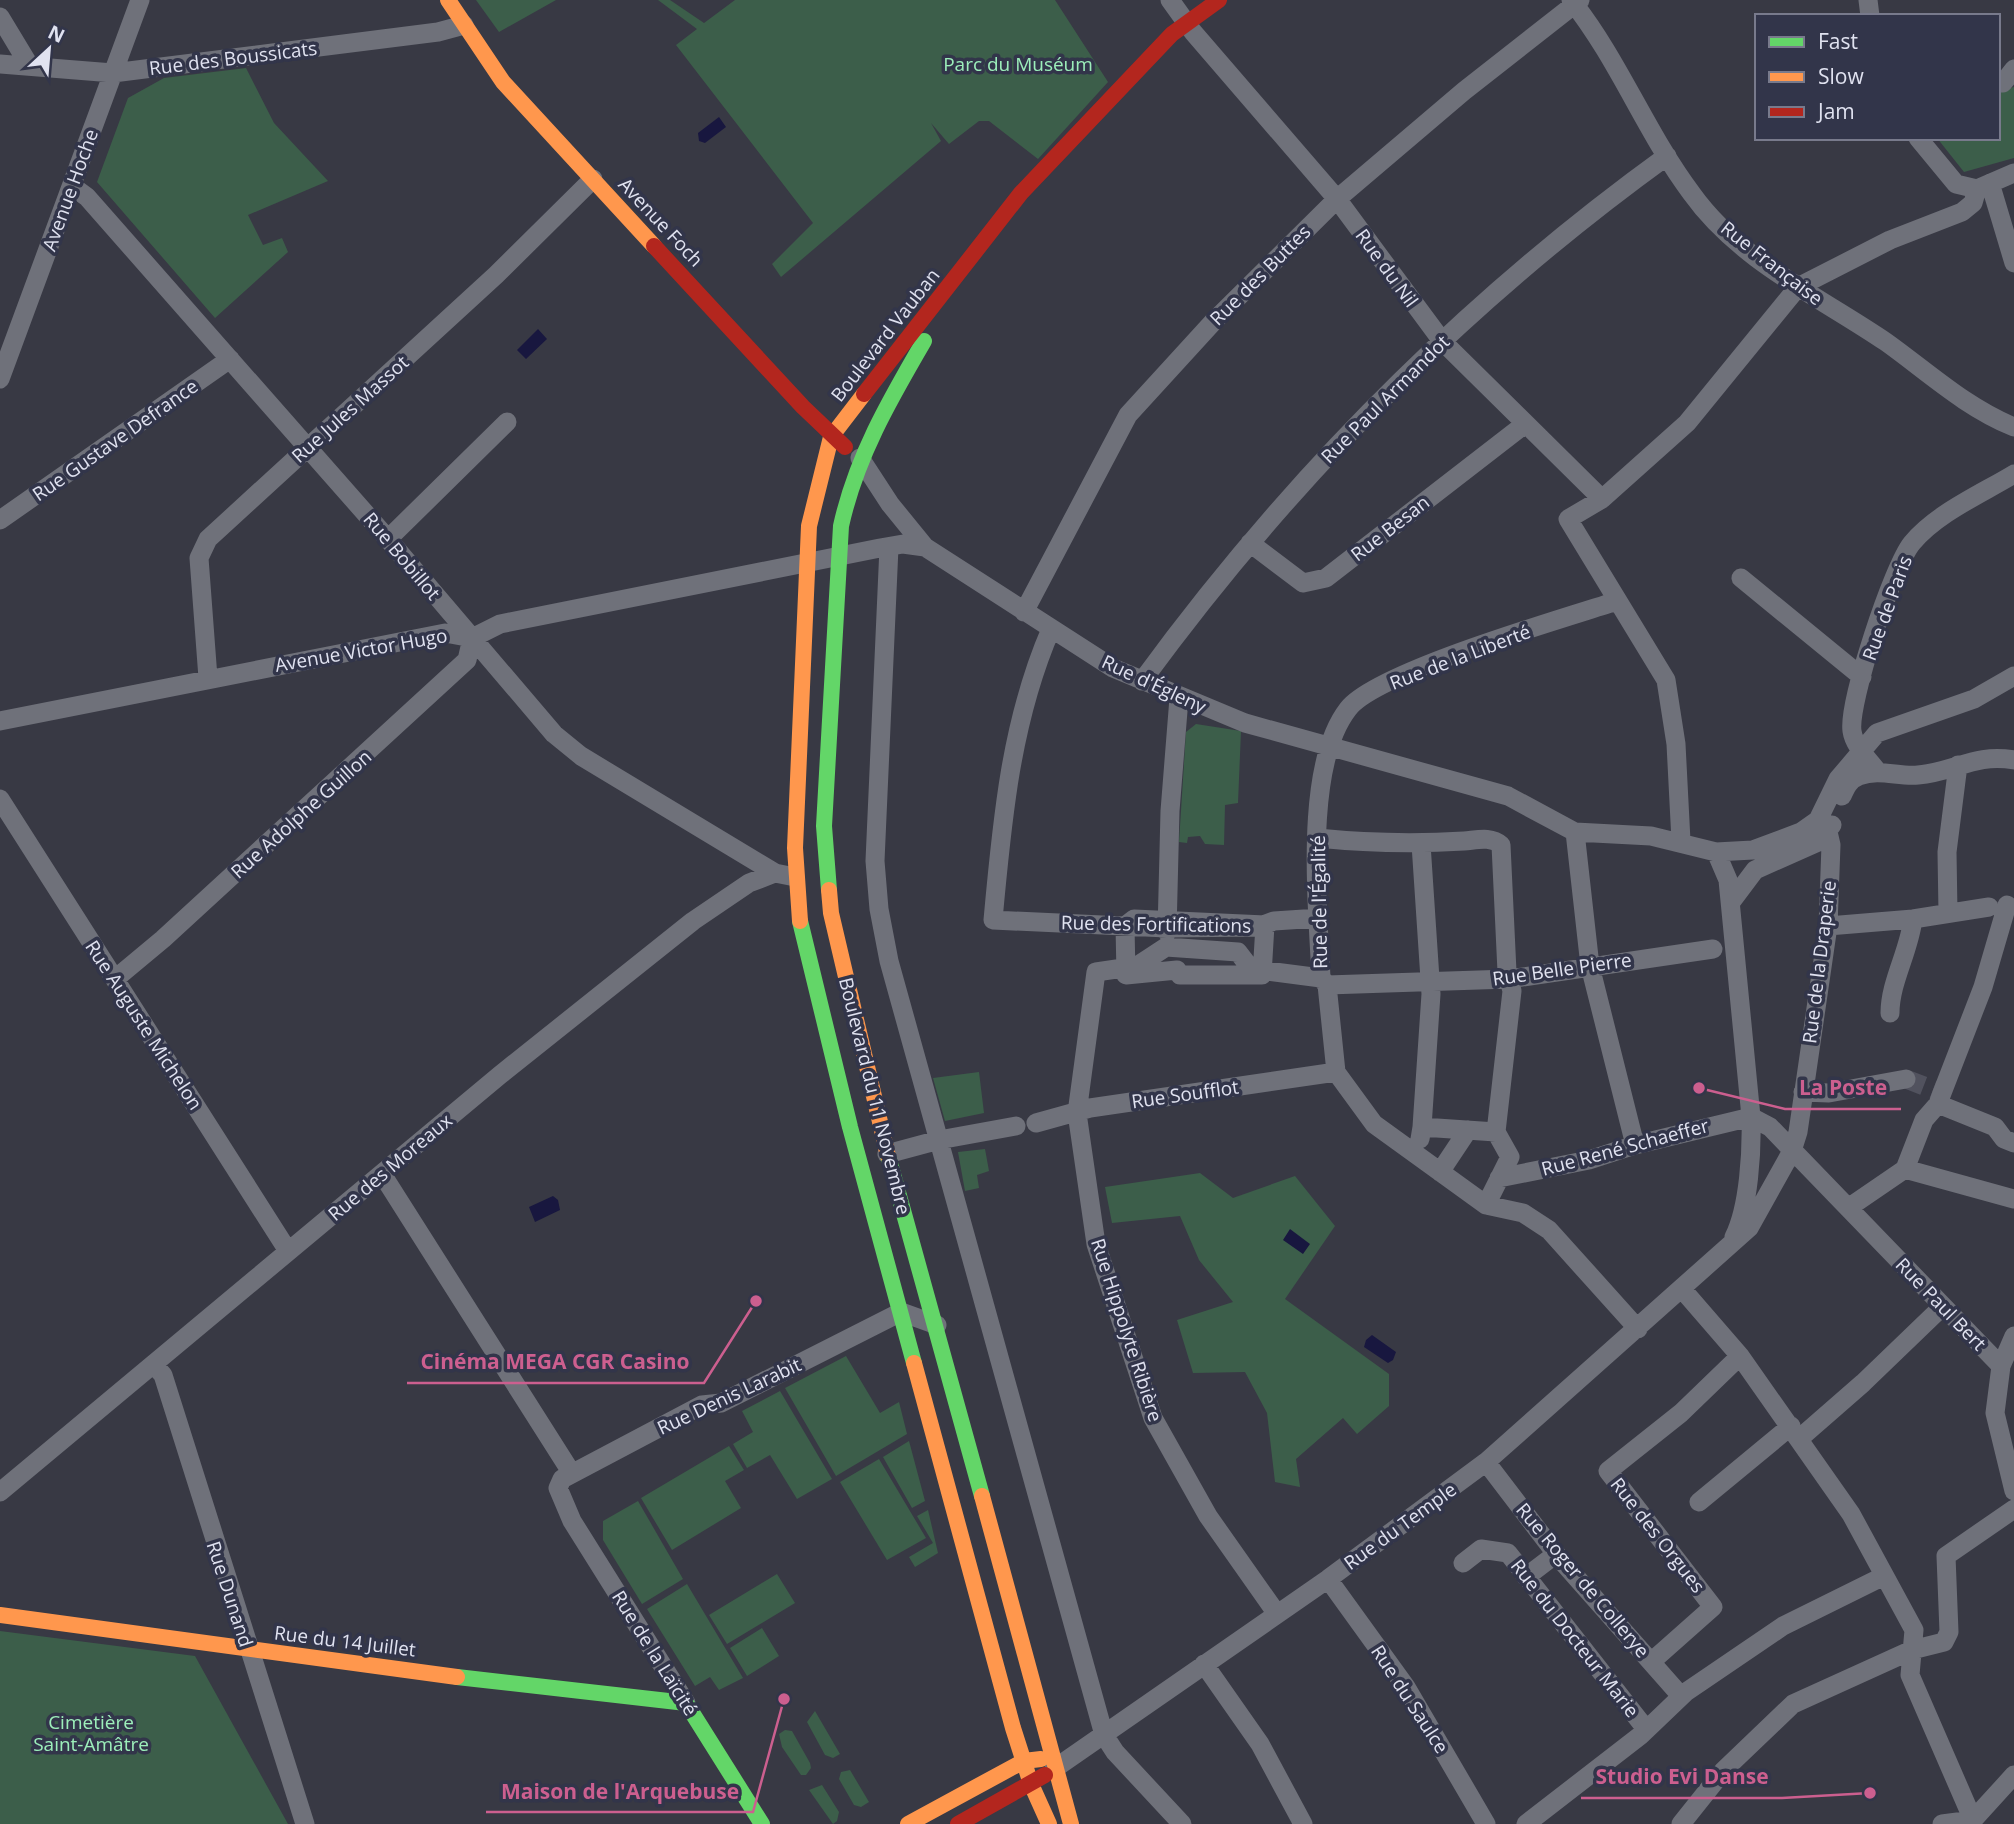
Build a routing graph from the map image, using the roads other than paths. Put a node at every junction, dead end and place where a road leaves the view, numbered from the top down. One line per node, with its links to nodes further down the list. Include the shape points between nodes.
1 (140, 0): 12 (street, Avenue Hoche)
2 (448, 0): 8 (main road, Avenue Foch)
3 (1170, 0): 7 (street, Rue du Nil)
4 (1219, 0): 7 (main road, Boulevard Vauban)
5 (1575, 1): 15 (street, Rue Française); 20 (street, Rue des Buttes)
6 (0, 17): 10 (street)
7 (1187, 24): 20 (street, Rue du Nil); 21 (main road, Boulevard Vauban, via 1172,34 1021,193)
8 (464, 25): 12 (street, Rue des Boussicats); 17 (main road, Avenue Foch, via 503,82)
9 (0, 64): 10 (street, Rue des Boussicats)
10 (29, 65): 12 (street, Rue des Boussicats)
11 (2014, 69): 13 (street)
12 (113, 73): 18 (street, Avenue Hoche)
13 (2000, 83)
14 (1921, 140): 19 (street, via 1955,184)
15 (1667, 156): 23 (street, Rue Française, via 1693,196 1732,237); 24 (street, Rue Paul Armandot, via 1584,216)
16 (2014, 173): 19 (street)
17 (593, 179): 31 (main road, Avenue Foch); 32 (street, Rue Jules Massot)
18 (72, 186): 25 (street, Rue Bobillot, via 87,197); 26 (street, Avenue Hoche)
19 (1983, 186): 22 (street); 23 (street, via 1962,212 1890,240)
20 (1337, 199): 24 (street, Rue du Nil); 45 (street, Rue des Buttes, via 1213,322 1128,415)
21 (973, 258): 28 (main road, Boulevard Vauban); 31 (main road, Boulevard Vauban)
22 (2014, 263)
23 (1798, 287): 30 (street, Rue Française, via 1885,342 1964,402); 35 (street, via 1687,423)
24 (1442, 341): 29 (street, Rue du Nil); 38 (street, Rue Paul Armandot, via 1322,460)
25 (230, 359): 32 (street, Rue Bobillot); 36 (street, Rue Gustave Defrance)
26 (0, 378)
27 (507, 422): 37 (street)
28 (875, 423): 33 (main road, Boulevard du 11 Novembre)
29 (1525, 424): 35 (street, Rue du Nil); 38 (street, Rue Besan, via 1326,578 1303,583)
30 (2014, 427)
31 (831, 437): 33 (main road, Avenue Foch); 42 (main road, Boulevard du 11 Novembre, via 809,526)
32 (307, 448): 37 (street, Rue Bobillot); 50 (street, Rue Jules Massot, via 208,539 199,558)
33 (860, 458): 40 (street, Rue d'Égleny); 41 (main road, Boulevard du 11 Novembre, via 842,520)
34 (2014, 474): 49 (street, Rue de Paris, via 1941,519 1910,545 1894,576)
35 (1602, 499): 44 (street, via 1568,519)
36 (0, 520)
37 (388, 539): 47 (street, Rue Bobillot)
38 (1250, 543): 51 (street, Rue Paul Armandot)
39 (889, 547): 40 (street, Avenue Victor Hugo); 41 (street, Avenue Victor Hugo); 96 (street, via 875,861 878,897 889,961)
40 (925, 547): 45 (street, Rue d'Égleny)
41 (837, 557): 42 (street, Avenue Victor Hugo); 101 (main road, Boulevard du 11 Novembre, via 824,827 826,876 843,974)
42 (807, 562): 47 (street, Avenue Victor Hugo, via 499,624); 68 (main road, Boulevard du 11 Novembre)
43 (1741, 578): 49 (street)
44 (1617, 601): 55 (street, Rue de la Liberté, via 1421,668 1369,692 1349,707); 64 (street, via 1666,680 1676,744)
45 (1024, 612): 46 (street, Rue d'Égleny)
46 (1051, 629): 51 (street, Rue d'Égleny); 75 (street, Rue des Fortifications, via 1028,689 1003,799 993,920)
47 (472, 638): 50 (street, Avenue Victor Hugo, via 444,633); 67 (street, Rue Bobillot, via 567,746); 82 (street, Rue Adolphe Guillon, via 467,660)
48 (2014, 676): 54 (street, via 1974,699)
49 (1862, 677): 56 (street, Rue de Paris, via 1852,721 1854,740)
50 (208, 678): 53 (street, Avenue Victor Hugo)
51 (1142, 681): 52 (street, Rue d'Égleny)
52 (1180, 698): 55 (street, Rue d'Égleny, via 1245,723); 77 (street, via 1170,811)
53 (0, 721)
54 (1882, 731): 56 (street); 59 (street, via 1877,749)
55 (1328, 746): 61 (street, Rue d'Égleny, via 1513,798); 63 (street, Rue de l'Égalité)
56 (1862, 751): 59 (street); 66 (street, via 1838,779 1826,808 1810,827 1753,850)
57 (2014, 760): 58 (street, via 1988,757)
58 (1958, 765): 59 (street, via 1916,775); 71 (street, via 1947,852)
59 (1882, 772): 62 (street, via 1853,779)
60 (0, 799): 82 (street, Rue Auguste Michelon)
61 (1574, 832): 64 (street); 79 (street)
62 (1828, 832): 69 (street, via 1807,849 1764,863); 76 (street, Rue de la Draperie)
63 (1317, 838): 65 (street); 72 (street, Rue de l'Égalité)
64 (1681, 841): 66 (street)
65 (1421, 844): 83 (street, via 1490,839 1501,845); 85 (street)
66 (1716, 852): 69 (street, via 1727,874)
67 (775, 873): 68 (street); 105 (street, Rue des Moreaux, via 749,883 693,921)
68 (795, 877): 102 (main road, Boulevard du 11 Novembre, via 810,974)
69 (1731, 902): 92 (street)
70 (2002, 906): 71 (street); 90 (street, via 1983,986)
71 (1948, 913): 73 (street)
72 (1319, 919): 74 (street, Rue des Fortifications); 84 (street, Rue de l'Égalité)
73 (1913, 919): 76 (street); 86 (street, via 1910,945 1890,996)
74 (1265, 925): 77 (street, Rue des Fortifications); 81 (street)
75 (1125, 926): 77 (street, Rue des Fortifications); 80 (street)
76 (1828, 926): 89 (street, Rue de la Draperie)
77 (1167, 932): 80 (street); 81 (street, via 1238,952)
78 (1713, 949): 79 (street, Rue Belle Pierre)
79 (1590, 966): 83 (street, Rue Belle Pierre); 98 (street)
80 (1131, 967): 81 (street, via 1126,975 1177,970 1180,975 1262,975); 91 (street, Rue Hippolyte Ribière, via 1096,972)
81 (1256, 970): 84 (street, Rue Belle Pierre)
82 (115, 979): 110 (street, Rue Auguste Michelon)
83 (1509, 979): 85 (street, Rue Belle Pierre); 95 (street, via 1512,991)
84 (1324, 982): 85 (street, Rue Belle Pierre); 87 (street, Rue de l'Égalité)
85 (1430, 982): 93 (street)
86 (1890, 1013)
87 (1336, 1072): 91 (street, Rue Soufflot); 99 (street, Rue de l'Égalité, via 1374,1124)
88 (1906, 1079): 89 (street, via 1829,1093)
89 (1803, 1093): 100 (street, Rue de la Draperie)
90 (1938, 1104): 97 (street, via 1995,1128); 103 (street, via 1927,1115)
91 (1077, 1113): 96 (street, Rue Soufflot); 133 (street, Rue Hippolyte Ribière, via 1096,1244 1153,1418 1208,1516)
92 (1751, 1117): 98 (street, Rue René Schaeffer); 100 (street, Rue Paul Bert, via 1770,1127); 111 (street, via 1742,1209)
93 (1422, 1127): 94 (street); 99 (street, via 1421,1138)
94 (1468, 1130): 95 (street); 104 (street)
95 (1496, 1132): 106 (street, via 1510,1157)
96 (939, 1140): 101 (street, Rue Soufflot); 142 (street)
97 (2014, 1143)
98 (1635, 1145): 106 (street, Rue René Schaeffer)
99 (1411, 1151): 104 (street, Rue de l'Égalité)
100 (1792, 1151): 109 (street, Rue Paul Bert); 111 (street, Rue du Temple, via 1749,1228)
101 (887, 1154): 102 (main road); 115 (main road, Boulevard du 11 Novembre)
102 (860, 1161): 114 (main road, Boulevard du 11 Novembre)
103 (1905, 1169): 107 (street); 109 (street)
104 (1440, 1172): 108 (street, Rue de l'Égalité)
105 (382, 1174): 110 (street, Rue des Moreaux); 123 (street)
106 (1499, 1178): 108 (street)
107 (2014, 1199)
108 (1486, 1205): 116 (street, via 1523,1213 1549,1230)
109 (1849, 1208): 113 (street, Rue Paul Bert)
110 (288, 1251): 119 (street, Rue des Moreaux)
111 (1723, 1253): 112 (street, Rue du Temple)
112 (1682, 1289): 116 (street, Rue du Temple); 118 (street)
113 (1943, 1306): 120 (street, Rue Paul Bert); 121 (street, via 1863,1383)
114 (901, 1312): 115 (street); 123 (street, Rue Denis Larabit, via 721,1403 702,1405); 143 (main road, Boulevard du 11 Novembre)
115 (937, 1325): 144 (main road, Boulevard du 11 Novembre)
116 (1638, 1329): 122 (street, Rue du Temple)
117 (2014, 1336): 120 (street)
118 (1740, 1356): 121 (street); 137 (street, Rue des Orgues, via 1681,1413 1608,1471 1713,1606)
119 (154, 1365): 125 (street, Rue des Moreaux); 135 (street, Rue Dunand, via 163,1375)
120 (2001, 1366): 124 (street, Rue Paul Bert, via 1995,1413)
121 (1796, 1432): 126 (street); 130 (street, via 1851,1514)
122 (1486, 1462): 128 (street, Rue Roger de Collerye); 132 (street, Rue du Temple)
123 (567, 1476): 140 (street, Rue de la Laïcité, via 558,1488 572,1521)
124 (2014, 1491)
125 (0, 1492)
126 (1699, 1502)
127 (2014, 1509): 136 (street, via 1947,1556 1949,1632 1944,1642)
128 (1556, 1553): 131 (street); 137 (street, Rue Roger de Collerye)
129 (1463, 1563): 131 (street, Rue du Docteur Marie, via 1481,1549 1508,1553)
130 (1884, 1576): 136 (street, via 1914,1630); 139 (street, via 1783,1626)
131 (1527, 1577): 141 (street, Rue du Docteur Marie)
132 (1328, 1579): 133 (street, Rue du Temple); 156 (street, Rue du Saulce, via 1406,1687)
133 (1277, 1614): 138 (street, Rue du Temple)
134 (0, 1615): 135 (main road, Rue du 14 Juillet)
135 (248, 1650): 140 (main road, Rue du 14 Juillet); 148 (street, Rue Dunand)
136 (1912, 1650): 147 (street, via 1910,1675); 158 (street, via 1793,1704 1724,1770)
137 (1651, 1662): 139 (street, Rue Roger de Collerye)
138 (1204, 1664): 142 (street, Rue du Temple); 155 (street, via 1260,1744)
139 (1681, 1696): 141 (street)
140 (686, 1703): 149 (main road, Rue de la Laïcité)
141 (1646, 1729): 157 (street)
142 (1104, 1735): 144 (street, Rue du Temple); 154 (street)
143 (1024, 1762): 144 (main road); 146 (main road, Boulevard du 11 Novembre); 150 (main road)
144 (1052, 1763): 146 (main road); 153 (main road, Boulevard du 11 Novembre)
145 (2014, 1775): 147 (street)
146 (1031, 1784): 151 (main road); 152 (main road, Boulevard du 11 Novembre)
147 (1973, 1822): 159 (street)
148 (305, 1824)
149 (762, 1824)
150 (908, 1824)
151 (958, 1824)
152 (1049, 1824)
153 (1071, 1824)
154 (1182, 1824)
155 (1303, 1824)
156 (1486, 1824)
157 (1526, 1824)
158 (1681, 1824)
159 (1942, 1824)

